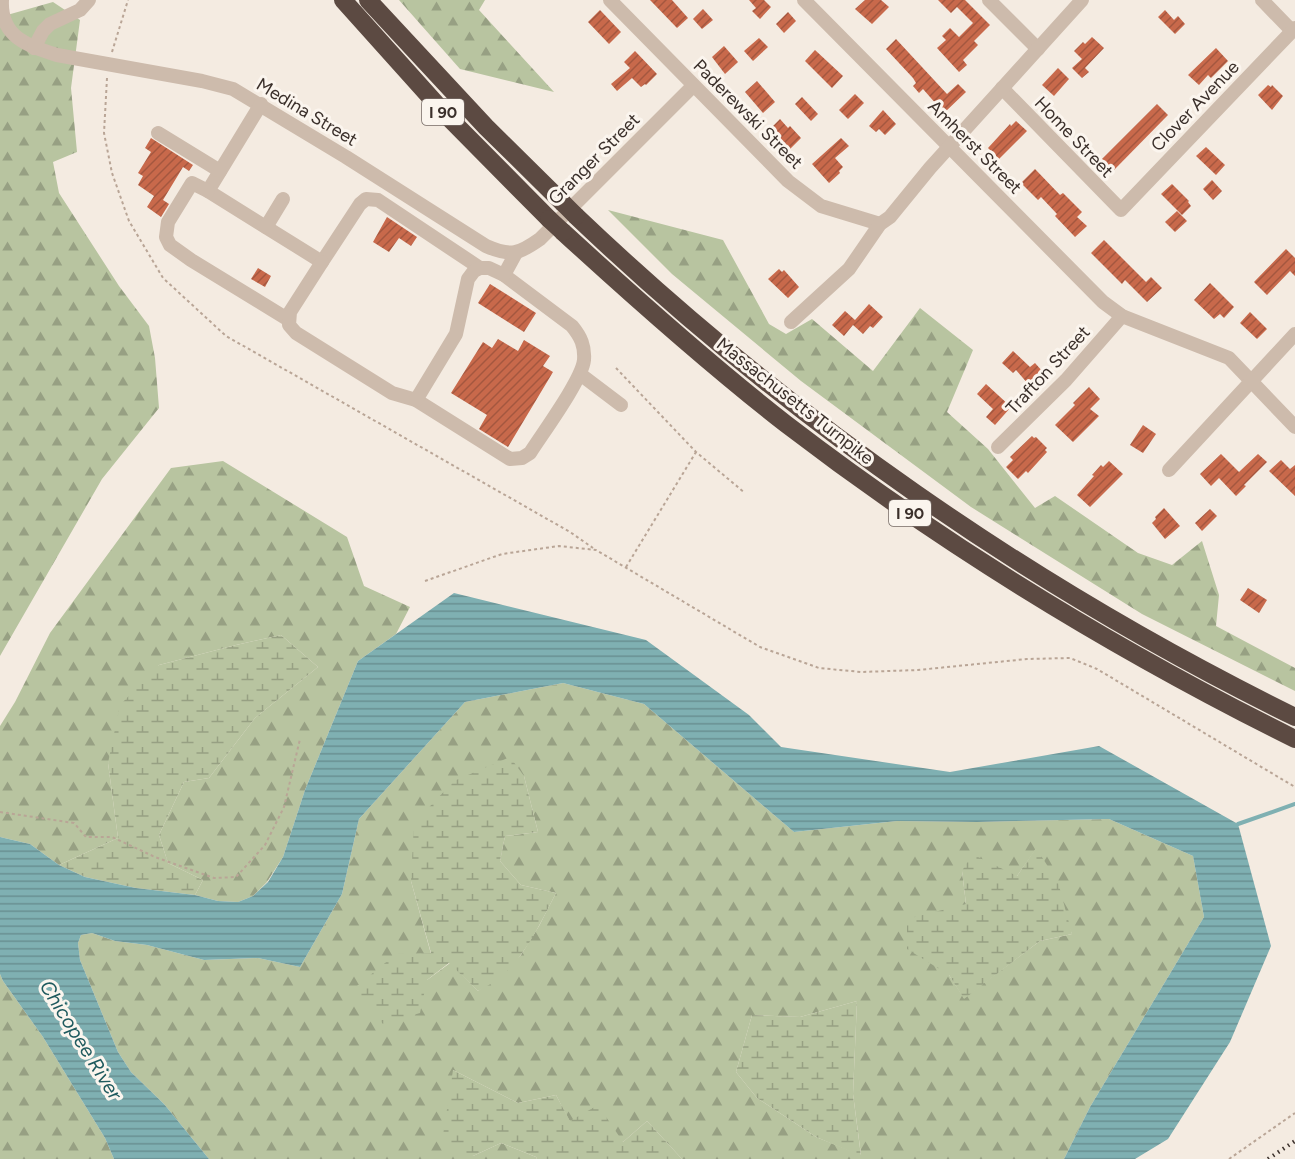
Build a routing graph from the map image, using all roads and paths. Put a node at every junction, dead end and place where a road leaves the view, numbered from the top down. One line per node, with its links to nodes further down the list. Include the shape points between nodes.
1 (2, 0): 12 (street, Medina Street, via 6,27)
2 (89, 0): 12 (street, via 74,13 50,24)
3 (128, 0): 14 (path)
4 (343, 0): 48 (highway, Massachusetts Turnpike / I 90, bridge, via 448,117 549,219 705,359 786,424 981,562 1103,637)
5 (368, 0): 46 (highway, Massachusetts Turnpike / I 90, via 570,210 643,277 815,419 1008,555 1200,668)
6 (610, 0): 15 (street, Paderewski Street)
7 (804, 0): 19 (street, Amherst Street)
8 (989, 0): 13 (street)
9 (1082, 0): 13 (street)
10 (1262, 0): 11 (street)
11 (1293, 29): 23 (street, Clover Avenue)
12 (34, 48): 17 (street, Medina Street, via 222,85)
13 (1038, 49): 16 (street)
14 (111, 53)
15 (693, 86): 24 (street, Paderewski Street, via 788,181 821,206); 26 (street, Granger Street, via 540,239)
16 (1002, 88): 19 (street); 23 (street, Home Street)
17 (261, 104): 20 (street); 26 (street, Medina Street, via 486,246 505,254)
18 (158, 133): 20 (street)
19 (950, 146): 24 (street); 30 (street, Amherst Street, via 1103,302)
20 (220, 171): 21 (street)
21 (208, 191): 25 (street); 31 (street, via 192,183 168,222 166,237 170,245)
22 (283, 199): 25 (street)
23 (1121, 210)
24 (880, 224): 32 (street, via 849,269)
25 (266, 227): 27 (street)
26 (516, 253): 29 (street)
27 (322, 261): 28 (street, via 366,199 378,200); 31 (street, via 290,312)
28 (480, 268): 29 (street); 37 (street, via 468,279 456,334)
29 (504, 275): 35 (street, via 580,336 584,347)
30 (1122, 316): 36 (street, Amherst Street, via 1228,358); 40 (street, Trafton Street, via 1066,380)
31 (289, 320): 37 (street, via 296,333 392,393)
32 (791, 322)
33 (1295, 334): 36 (street)
34 (616, 368): 41 (path)
35 (580, 374): 37 (street, via 530,453 522,458 510,459); 38 (street)
36 (1251, 380): 39 (street, Amherst Street); 42 (street)
37 (416, 400)
38 (621, 405)
39 (1295, 427)
40 (998, 447)
41 (696, 452): 43 (path); 44 (path)
42 (1169, 470)
43 (746, 493)
44 (626, 567): 45 (path, via 596,550 559,546 502,554); 49 (path, via 760,647 819,668 861,672 918,670 1071,658)
45 (425, 581)
46 (1295, 717)
47 (300, 739): 50 (path, via 284,807 265,844 236,878 214,878 112,837 86,837 74,823)
48 (1295, 739)
49 (1295, 787)
50 (0, 812)
51 (1295, 1113): 52 (path)
52 (1229, 1159)

